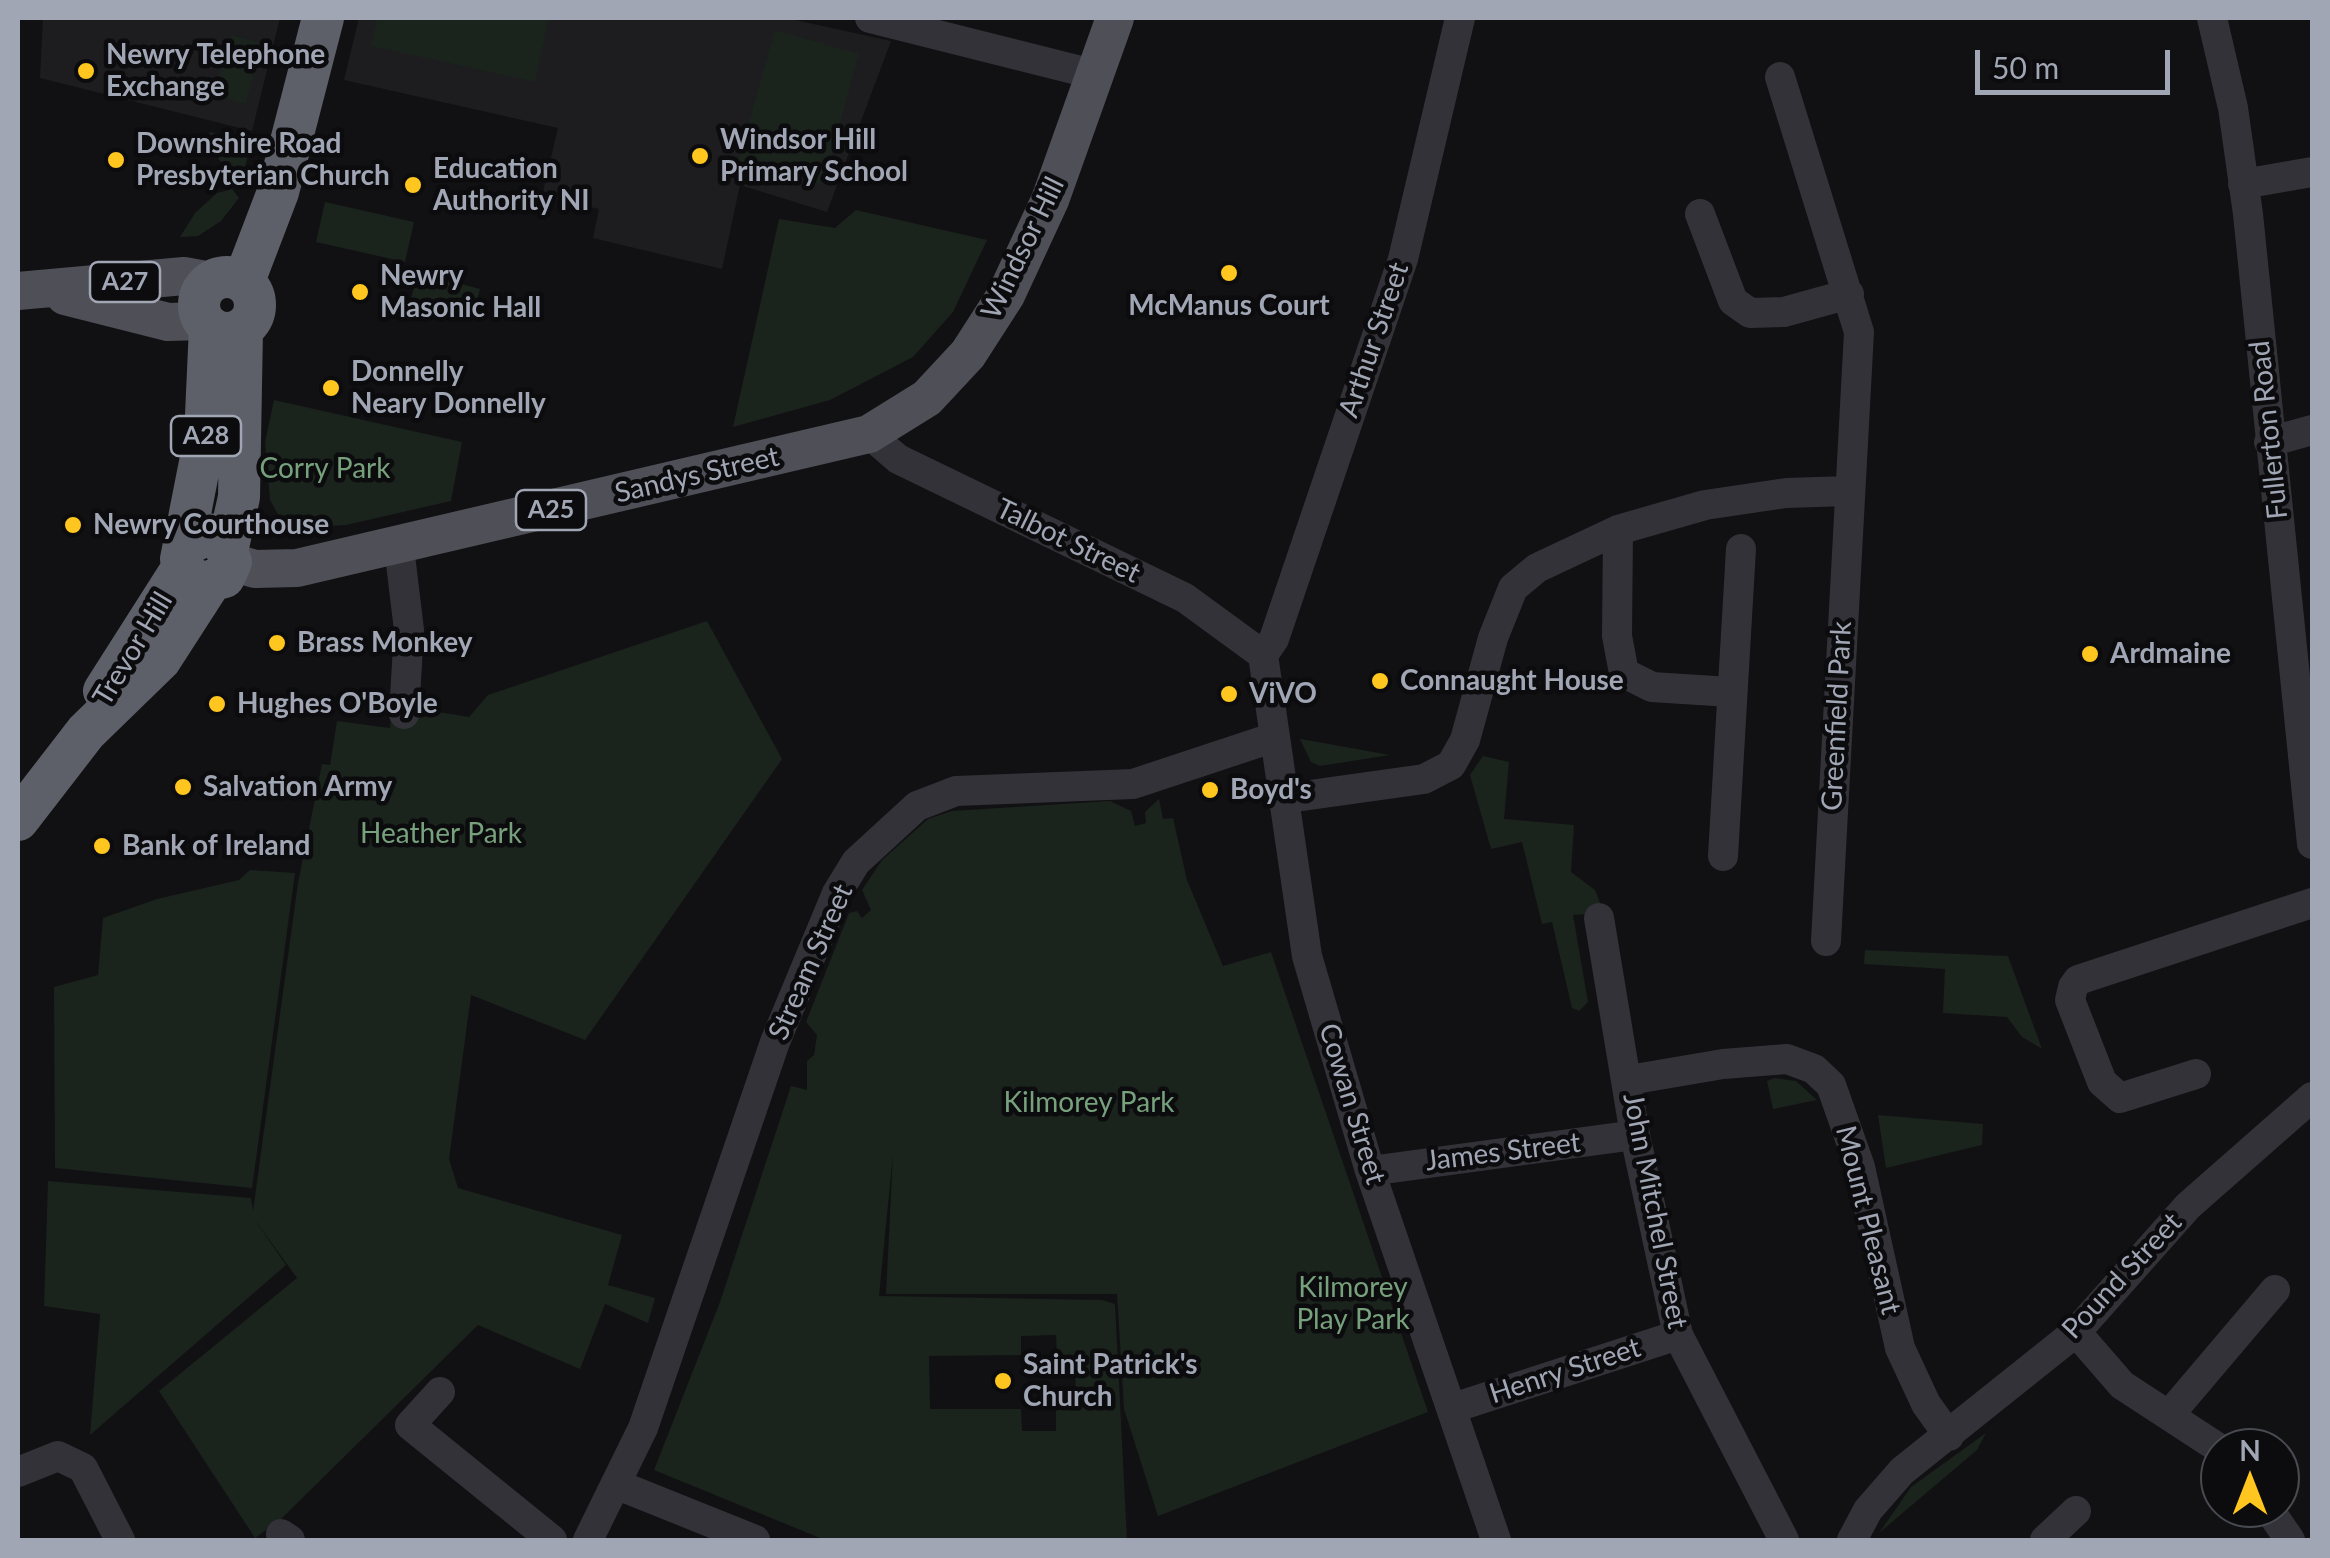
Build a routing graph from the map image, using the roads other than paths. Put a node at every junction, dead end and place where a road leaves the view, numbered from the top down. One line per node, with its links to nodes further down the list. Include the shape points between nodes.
1 (324, 18): 13 (highway, A28, via 278,192)
2 (870, 18): 6 (street)
3 (1115, 18): 6 (main road, Windsor Hill / A25)
4 (1460, 18): 23 (street, Arthur Street, via 1402,258 1274,639)
5 (2212, 18): 9 (street, Fullerton Road)
6 (1097, 74): 15 (main road, Windsor Hill / A25, via 1006,295 968,354 926,398)
7 (1780, 77): 12 (street, Greenfield Park)
8 (2312, 172): 9 (street)
9 (2243, 184): 16 (street, Fullerton Road)
10 (1700, 214): 12 (street, via 1732,301 1750,313 1784,312)
11 (28, 290): 13 (main road, A27, via 168,322)
12 (1849, 294): 17 (street, Greenfield Park, via 1859,332)
13 (222, 308): 21 (highway, A28, via 206,438)
14 (2312, 430): 16 (street)
15 (870, 434): 19 (main road, Sandys Street / A25); 23 (street, Talbot Street, via 898,459 1185,598)
16 (2270, 442): 22 (street, Fullerton Road)
17 (1848, 492): 18 (street, via 1704,505); 33 (street, Greenfield Park)
18 (1618, 530): 24 (street, via 1617,636 1624,673 1652,687); 27 (street, via 1537,568 1513,588 1451,765 1424,780)
19 (399, 547): 21 (main road, Sandys Street / A25, via 298,568); 25 (street, via 410,630)
20 (1741, 549): 24 (street)
21 (207, 561): 28 (highway, Trevor Hill / A28, via 160,660 86,732)
22 (2300, 599): 29 (street, Fullerton Road)
23 (1263, 654): 26 (street, Cowan Street)
24 (1730, 692): 30 (street)
25 (404, 714)
26 (1272, 738): 27 (street, Cowan Street); 48 (street, Stream Street, via 1132,784 956,791 917,806 856,862 775,1042)
27 (1281, 799): 38 (street, Cowan Street, via 1307,956)
28 (18, 820)
29 (2312, 844)
30 (1723, 856)
31 (2312, 903): 34 (street, via 2078,980 2070,1000 2102,1082 2120,1098)
32 (1599, 918): 35 (street, John Mitchel Street)
33 (1826, 941)
34 (2196, 1074)
35 (1629, 1080): 37 (street, John Mitchel Street); 45 (street, Mount Pleasant, via 1787,1059 1832,1085 1860,1167 1900,1348)
36 (2312, 1097): 40 (street, Pound Street, via 2188,1206)
37 (1635, 1135): 38 (street, James Street); 41 (street, John Mitchel Street)
38 (1370, 1171): 43 (street, Cowan Street)
39 (2275, 1290): 44 (street)
40 (2076, 1332): 44 (street, via 2122,1385); 45 (street, Pound Street)
41 (1678, 1335): 43 (street, Henry Street); 55 (street, John Mitchel Street)
42 (440, 1392): 51 (street, via 410,1425)
43 (1453, 1408): 54 (street, Cowan Street)
44 (2169, 1415): 46 (street)
45 (1948, 1436): 56 (street, Pound Street, via 1902,1471)
46 (2200, 1436)
47 (18, 1472): 50 (street, via 58,1456 83,1468)
48 (618, 1485): 52 (street, Stream Street); 53 (street)
49 (2076, 1511): 57 (street)
50 (120, 1540)
51 (552, 1540)
52 (588, 1540)
53 (755, 1540)
54 (1496, 1540)
55 (1784, 1540)
56 (1852, 1540)
57 (2045, 1540)

